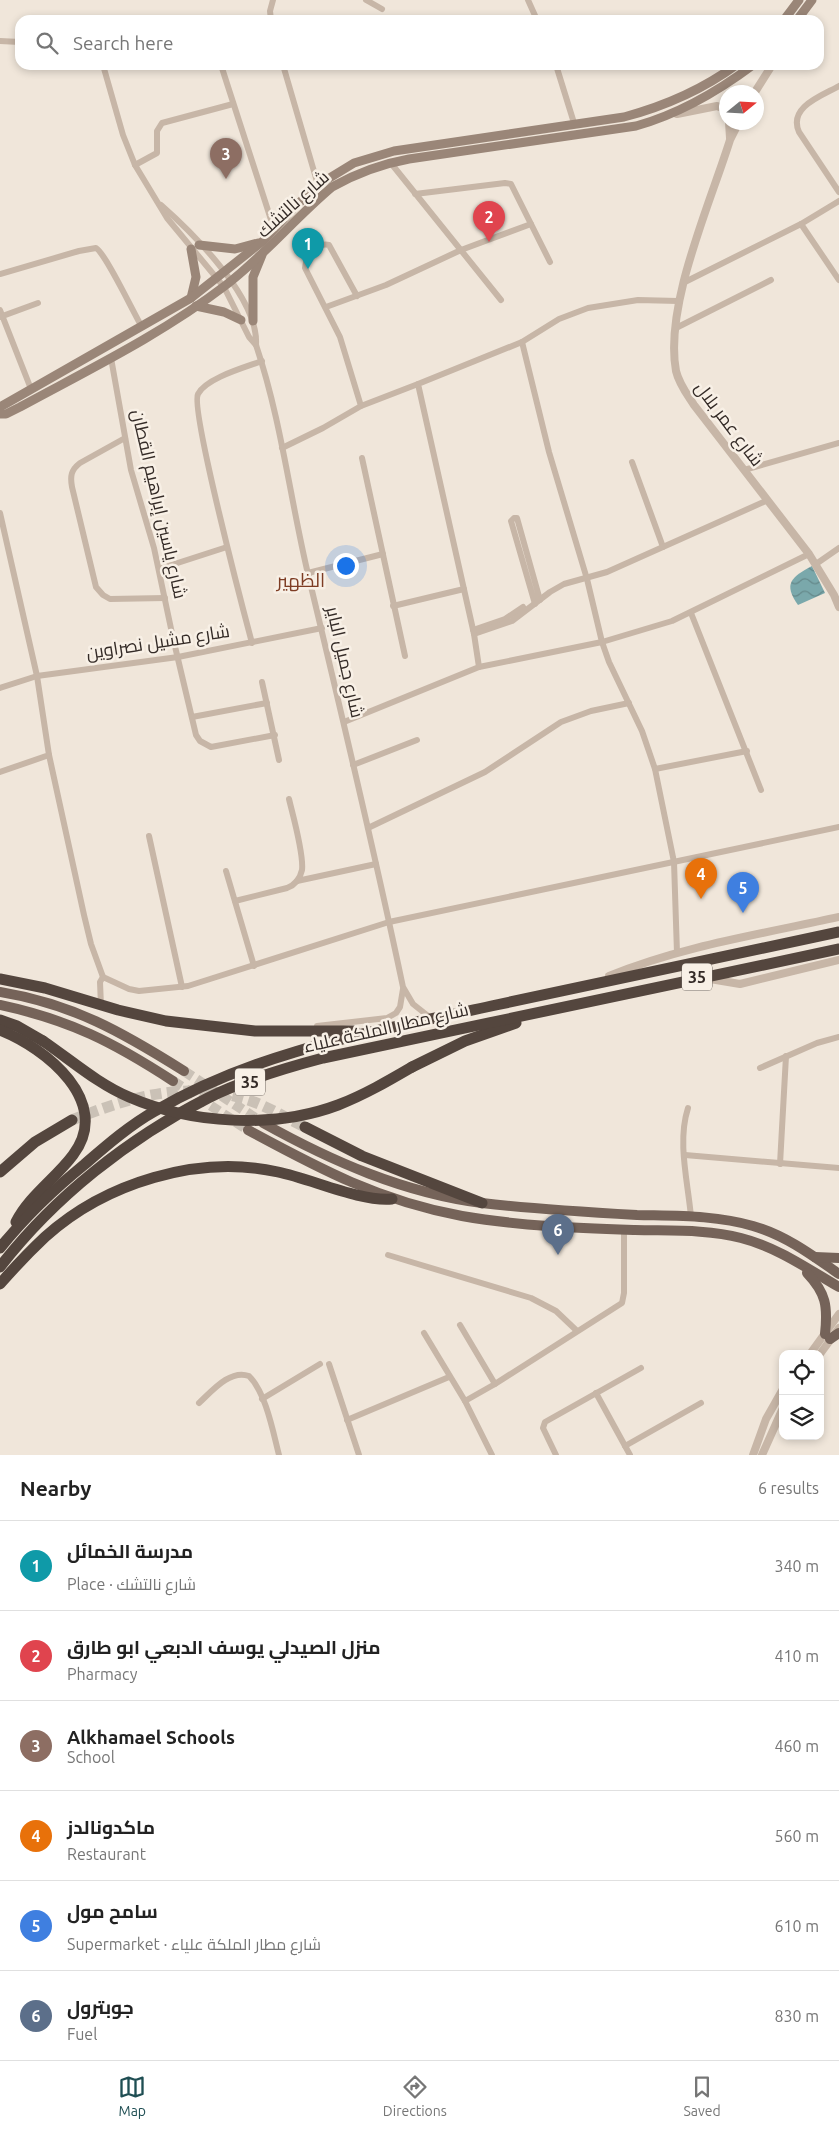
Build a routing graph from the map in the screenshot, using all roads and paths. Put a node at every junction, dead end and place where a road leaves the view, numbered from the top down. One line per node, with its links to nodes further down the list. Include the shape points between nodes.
1 (273, 0): 7 (street)
2 (366, 0): 6 (street)
3 (528, 0): 8 (street)
4 (799, 0): 9 (main road)
5 (812, 0): 10 (main road)
6 (382, 9)
7 (270, 15)
8 (535, 15)
9 (788, 15)
10 (802, 15)
11 (0, 41): 12 (street)
12 (15, 42)
13 (104, 70): 30 (street, شارع جميل الباير)
14 (222, 70): 22 (street)
15 (284, 70): 31 (street)
16 (558, 70): 25 (street)
17 (728, 70): 25 (main road, شارع نالتشك, via 685,96 655,108 624,117)
18 (746, 70): 24 (main road, شارع نالتشك, via 699,101)
19 (769, 70): 20 (street)
20 (759, 85)
21 (839, 86): 32 (street, via 806,105 795,120 799,132)
22 (233, 104): 30 (street, via 162,123 157,131 158,153); 37 (street)
23 (719, 107): 24 (street)
24 (666, 116): 29 (main road, شارع نالتشك, via 615,130)
25 (574, 123): 31 (main road, شارع نالتشك, via 377,155 344,167)
26 (729, 130): 28 (street)
27 (735, 130): 28 (street, شارع عمر بلال)
28 (730, 140): 47 (street, شارع عمر بلال)
29 (390, 162): 33 (street); 41 (main road, شارع نالتشك, via 365,170 332,187)
30 (135, 164): 39 (street, شارع جميل الباير, via 161,205)
31 (318, 185): 37 (main road, شارع نالتشك)
32 (839, 192)
33 (415, 194): 35 (street, via 509,183); 40 (street)
34 (839, 201): 36 (street)
35 (531, 224): 40 (street); 42 (street)
36 (801, 224): 46 (street); 47 (street)
37 (274, 229): 38 (main road, شارع نالتشك)
38 (262, 241): 39 (main road, via 235,249); 44 (main road, شارع نالتشك)
39 (195, 247): 44 (street, شارع جميل الباير); 52 (main road)
40 (461, 250): 49 (street); 50 (street)
41 (264, 251): 48 (main road, شارع نالتشك); 57 (main road, via 253,277)
42 (550, 262)
43 (0, 274): 58 (street, via 79,250 96,248 104,256)
44 (221, 276): 48 (street, شارع جميل الباير); 52 (main road, شارع نالتشك)
45 (771, 280): 59 (street)
46 (839, 280)
47 (685, 282): 51 (street, شارع عمر بلال)
48 (228, 284): 52 (main road, شارع نالتشك); 56 (street, شارع جميل الباير); 57 (street, شارع جميل الباير, via 243,300)
49 (357, 296): 54 (street); 54 (street, via 332,248 322,244 308,256 305,268)
50 (501, 300)
51 (678, 301): 59 (street, شارع عمر بلال); 60 (street, via 631,301 588,308 559,319)
52 (194, 302): 56 (main road); 58 (main road, شارع نالتشك); 62 (main road, شارع نالتشك)
53 (38, 303): 55 (street)
54 (326, 307): 66 (street, via 345,353)
55 (1, 314): 65 (street)
56 (242, 320): 61 (street, شارع جميل الباير)
57 (253, 321): 61 (street, شارع جميل الباير)
58 (142, 327): 65 (main road, شارع نالتشك)
59 (676, 328): 74 (street, شارع عمر بلال, via 678,378 694,405)
60 (522, 342): 64 (street); 86 (street, via 549,452)
61 (256, 345): 63 (street, شارع جميل الباير)
62 (111, 358): 68 (main road, شارع نالتشك, via 20,407); 69 (street, شارع ياسين إبراهيم القطان)
63 (262, 362): 71 (street, شارع جميل الباير); 78 (street, via 213,381 200,391 196,399)
64 (418, 384): 66 (street); 87 (street)
65 (31, 389): 67 (main road, شارع نالتشك)
66 (361, 406): 71 (street)
67 (0, 408)
68 (0, 414)
69 (124, 438): 84 (street, شارع ياسين إبراهيم القطان); 88 (street, via 80,463 71,474 96,586 103,596 110,599)
70 (839, 443): 74 (street)
71 (282, 448): 85 (street, شارع جميل الباير)
72 (362, 458): 81 (street)
73 (632, 462): 79 (street)
74 (744, 470): 75 (street, شارع عمر بلال)
75 (768, 500): 79 (street); 82 (street, شارع عمر بلال)
76 (0, 513): 100 (street)
77 (518, 532): 89 (street)
78 (227, 547): 84 (street); 96 (street)
79 (663, 547): 86 (street, via 607,572)
80 (839, 548): 83 (street)
81 (383, 554): 85 (street); 90 (street)
82 (809, 554): 83 (street, شارع عمر بلال); 92 (street)
83 (816, 564): 91 (street, شارع عمر بلال)
84 (159, 568): 88 (street, شارع ياسين إبراهيم القطان)
85 (308, 573): 93 (street, شارع جميل الباير)
86 (586, 576): 89 (street); 95 (street)
87 (464, 589): 90 (street); 94 (street)
88 (165, 598): 98 (street, شارع ياسين إبراهيم القطان)
89 (536, 600): 94 (street, via 510,617)
90 (393, 606): 97 (street)
91 (839, 607)
92 (691, 613): 95 (street); 109 (street)
93 (322, 628): 96 (street, شارع مشيل نصراوين); 106 (street, شارع جميل الباير)
94 (474, 632): 99 (street)
95 (602, 642): 99 (street); 104 (street)
96 (252, 643): 98 (street, شارع مشيل نصراوين)
97 (406, 656)
98 (178, 657): 100 (street, شارع مشيل نصراوين); 105 (street, شارع ياسين إبراهيم القطان)
99 (479, 667): 106 (street)
100 (37, 676): 102 (street, شارع مشيل نصراوين); 110 (street)
101 (262, 682): 103 (street)
102 (0, 688)
103 (267, 703): 105 (street); 107 (street)
104 (629, 703): 113 (street); 118 (street, via 591,711 561,722 485,772)
105 (192, 717): 107 (street, شارع ياسين إبراهيم القطان, via 196,735 206,746)
106 (344, 722): 112 (street, شارع جميل الباير)
107 (274, 735): 111 (street)
108 (417, 740): 112 (street)
109 (747, 751): 113 (street); 115 (street)
110 (49, 755): 114 (street); 132 (street, via 91,944)
111 (279, 760)
112 (353, 765): 118 (street, شارع جميل الباير)
113 (656, 768): 120 (street)
114 (0, 772)
115 (761, 790)
116 (289, 799): 123 (street, via 302,864)
117 (839, 827): 120 (street)
118 (368, 828): 121 (street, شارع جميل الباير)
119 (149, 836): 136 (street)
120 (674, 862): 126 (street); 129 (street)
121 (376, 864): 123 (street); 126 (street, شارع جميل الباير)
122 (226, 871): 124 (street)
123 (297, 881): 124 (street, via 287,888)
124 (235, 901): 131 (street)
125 (839, 917): 129 (street)
126 (389, 922): 131 (street); 137 (street, شارع جميل الباير)
127 (839, 932): 135 (highway, شارع مطار الملكة علياء / 35)
128 (839, 948): 133 (highway, شارع مطار الملكة علياء / 35)
129 (677, 953): 135 (street)
130 (839, 960): 133 (street, via 738,984)
131 (254, 966): 136 (street)
132 (103, 977): 136 (street, via 134,991); 140 (street, via 100,982)
133 (695, 978): 141 (highway, شارع مطار الملكة علياء / 35)
134 (0, 979): 140 (highway, via 45,988)
135 (592, 984): 142 (highway, شارع مطار الملكة علياء / 35)
136 (182, 987)
137 (403, 987): 142 (street, شارع جميل الباير, via 413,1004); 146 (street, شارع جميل الباير, via 400,1007 390,1017 342,1024 266,1028)
138 (0, 992): 150 (main road, via 47,1002 94,1019)
139 (0, 1005): 151 (main road, via 78,1027)
140 (101, 1006): 146 (highway, via 166,1021)
141 (555, 1008): 143 (highway, bridge, via 465,1042 355,1098 314,1113 222,1119 174,1112 128,1097 102,1083 43,1041); 171 (highway, شارع مطار الملكة علياء / 35, via 323,1058 209,1098 144,1136 78,1187 39,1222)
142 (432, 1019): 145 (highway, شارع مطار الملكة علياء / 35)
143 (0, 1020)
144 (0, 1030): 165 (highway, via 24,1042 59,1068 75,1087 85,1113 76,1150 24,1209)
145 (376, 1031): 146 (highway); 165 (highway, شارع مطار الملكة علياء / 35, via 256,1064 224,1076 153,1112 69,1177)
146 (255, 1032)
147 (839, 1037): 148 (street, via 817,1042)
148 (786, 1056): 149 (street); 158 (street)
149 (760, 1068)
150 (184, 1071)
151 (173, 1081)
152 (688, 1108): 157 (street, via 683,1131)
153 (72, 1120): 160 (highway, via 35,1142)
154 (263, 1123): 162 (main road, via 305,1147 385,1180 441,1196)
155 (305, 1127): 162 (highway, via 362,1156)
156 (248, 1130): 161 (main road, via 308,1163)
157 (685, 1155): 158 (street); 163 (street)
158 (780, 1164): 159 (street)
159 (839, 1168)
160 (0, 1172)
161 (392, 1199): 164 (main road, via 462,1216 541,1226); 173 (highway, via 372,1199 266,1170 219,1168 173,1173 114,1193 74,1215 45,1237)
162 (482, 1203): 163 (main road)
163 (691, 1217): 168 (main road, via 754,1226 794,1243)
164 (624, 1230): 170 (main road, via 732,1236 772,1248); 178 (street, via 622,1303)
165 (12, 1233): 166 (highway, شارع مطار الملكة علياء / 35)
166 (0, 1248)
167 (388, 1255): 178 (street, via 531,1298 556,1312)
168 (815, 1257): 169 (main road); 172 (main road)
169 (839, 1258)
170 (798, 1263): 174 (main road); 180 (main road, via 822,1291)
171 (0, 1267)
172 (839, 1274)
173 (0, 1284)
174 (839, 1287)
175 (839, 1314): 180 (street)
176 (460, 1325): 187 (street)
177 (839, 1328): 180 (street)
178 (576, 1330): 187 (street)
179 (424, 1333): 186 (street)
180 (832, 1335): 181 (street); 182 (street)
181 (815, 1350)
182 (823, 1350)
183 (320, 1364): 190 (street)
184 (329, 1364): 195 (street)
185 (641, 1368): 188 (street)
186 (449, 1376): 191 (street); 195 (street)
187 (495, 1384): 191 (street)
188 (596, 1394): 196 (street); 200 (street, via 546,1422 543,1428)
189 (780, 1395): 202 (street, via 766,1419)
190 (262, 1399): 192 (street, via 252,1379 242,1374 228,1378); 197 (street)
191 (465, 1401): 199 (street)
192 (199, 1403)
193 (701, 1404): 196 (street)
194 (779, 1417): 203 (street)
195 (348, 1420): 198 (street)
196 (625, 1446): 201 (street)
197 (279, 1455)
198 (359, 1455)
199 (492, 1455)
200 (556, 1455)
201 (630, 1455)
202 (753, 1455)
203 (762, 1455)

